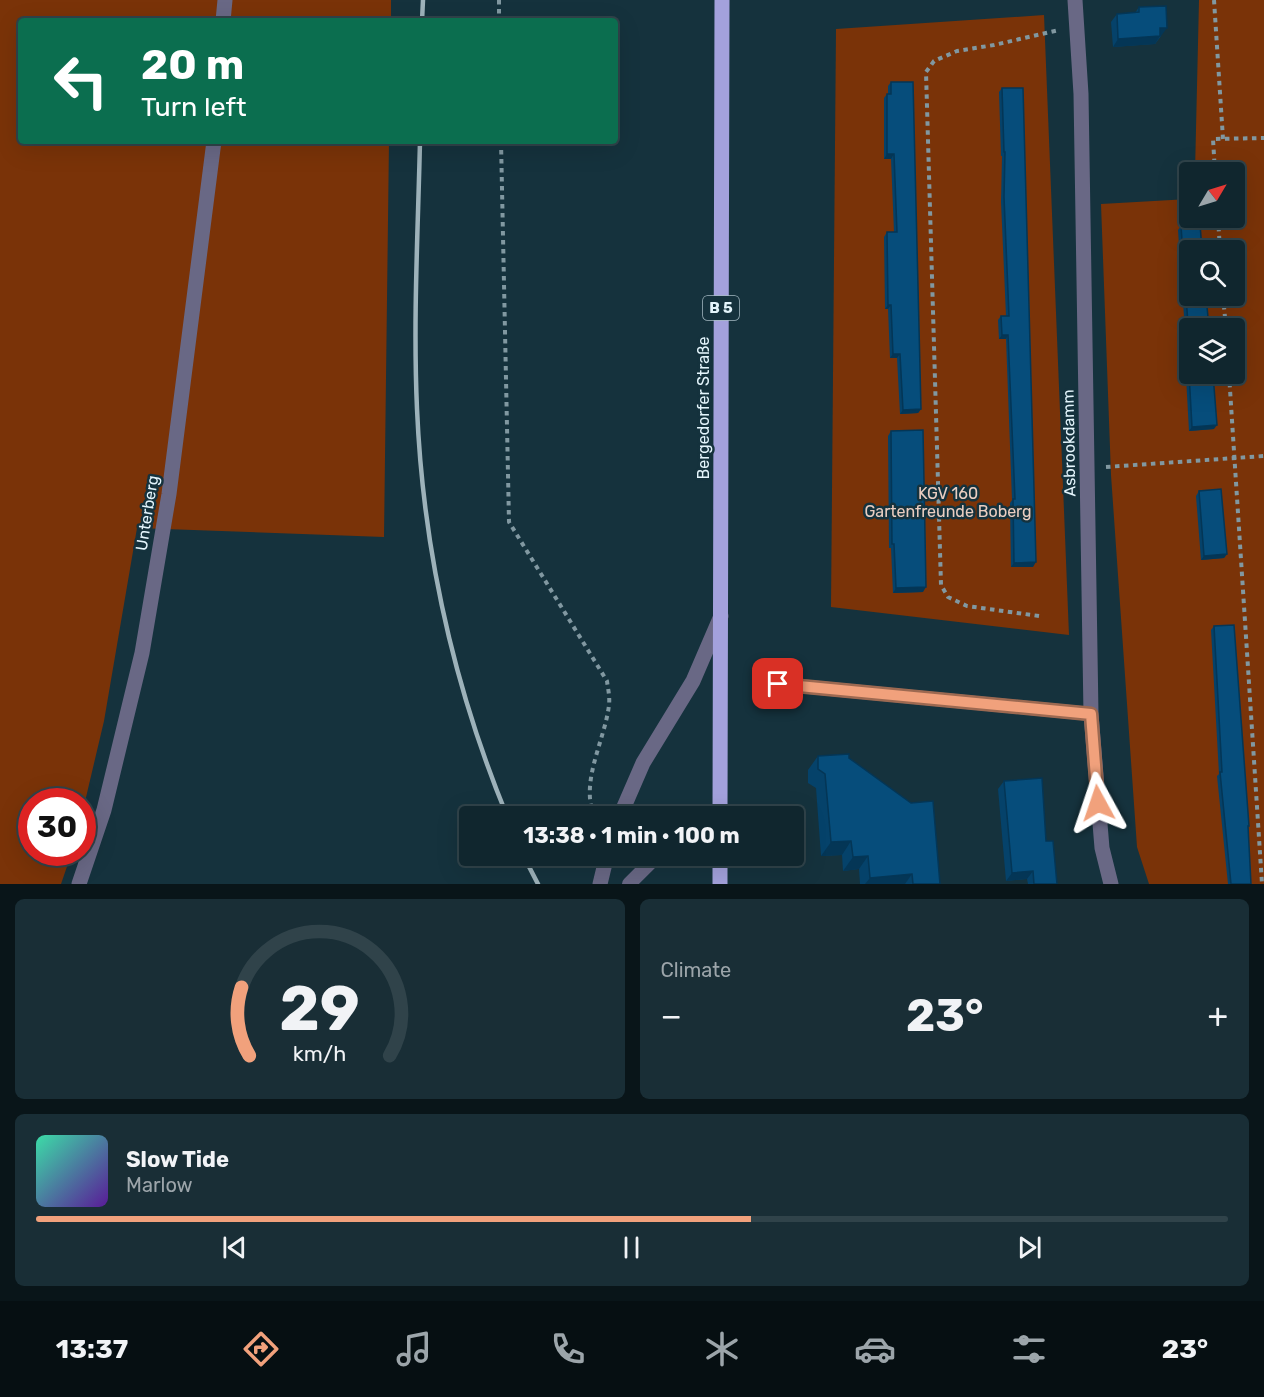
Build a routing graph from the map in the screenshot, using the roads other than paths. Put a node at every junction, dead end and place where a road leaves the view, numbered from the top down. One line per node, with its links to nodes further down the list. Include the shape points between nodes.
1 (225, 0): 4 (street)
2 (722, 0): 6 (main road, Bergedorfer Straße / B 5)
3 (1075, 0): 8 (street, Asbrookdamm, via 1081,94)
4 (223, 18)
5 (214, 144): 14 (street, Unterberg, via 169,494 142,653 104,810)
6 (721, 616): 9 (street, via 693,681 644,763); 10 (main road, Bergedorfer Straße / B 5)
7 (778, 684): 8 (lane)
8 (1091, 714): 18 (street, Asbrookdamm, via 1102,848)
9 (625, 806)
10 (720, 806)
11 (604, 866): 15 (street)
12 (647, 866): 16 (lane)
13 (720, 866): 17 (main road)
14 (79, 884)
15 (600, 884)
16 (629, 884)
17 (720, 884)
18 (1111, 884)

